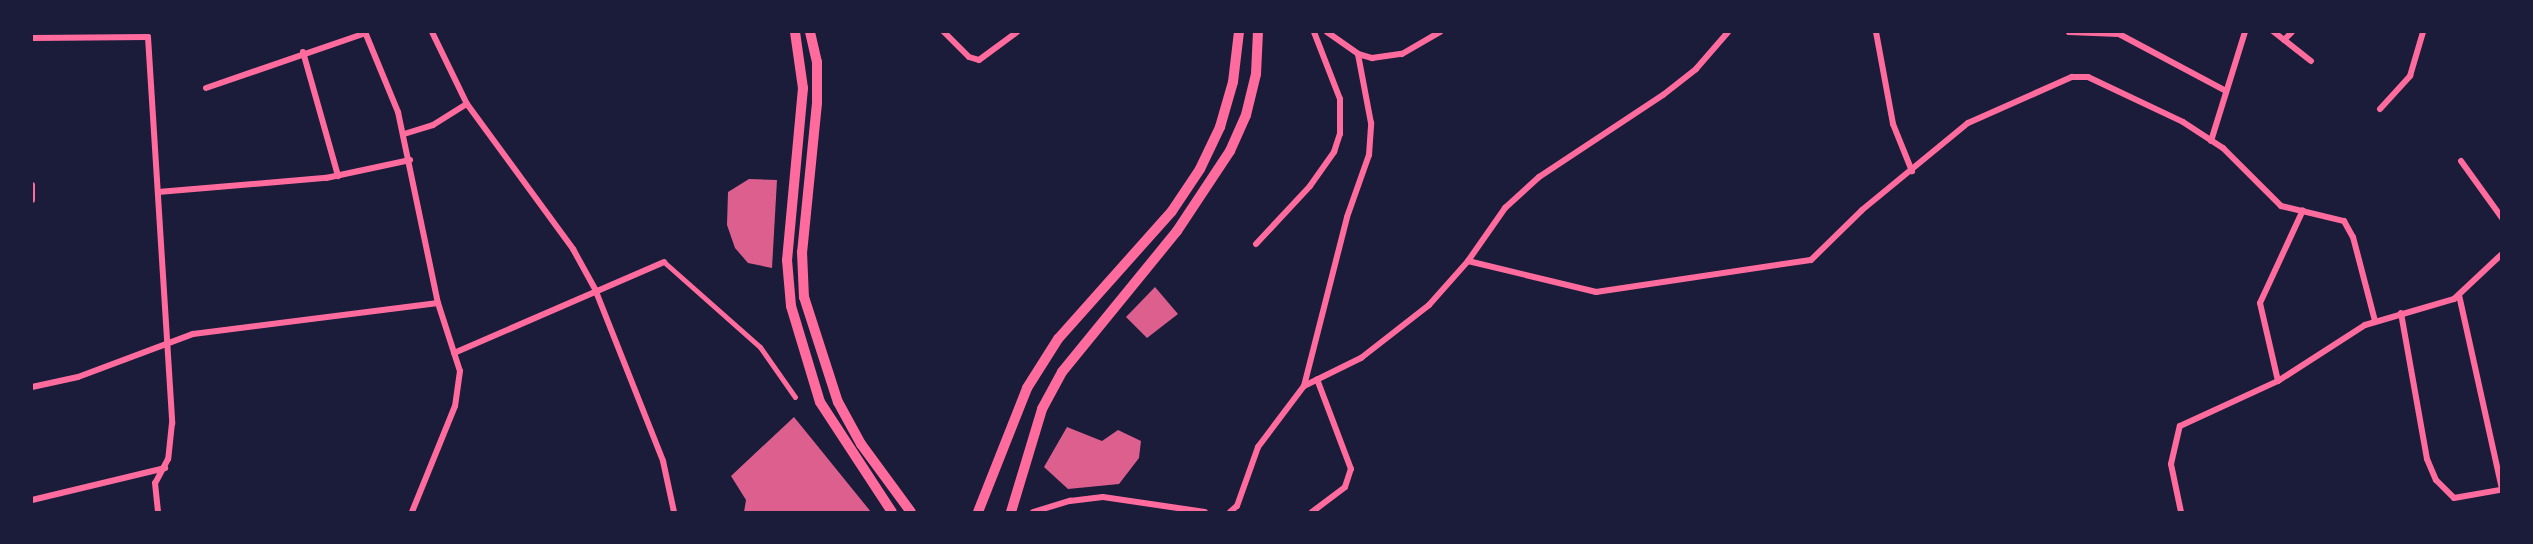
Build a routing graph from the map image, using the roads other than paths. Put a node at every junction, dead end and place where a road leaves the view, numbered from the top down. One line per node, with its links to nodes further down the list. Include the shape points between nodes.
1 (365, 32): 22 (street); 29 (street, via 387,77)
2 (432, 32): 27 (street)
3 (795, 32): 62 (main road, via 803,88 787,260 791,306 820,402)
4 (810, 32): 63 (main road, via 817,62 817,103 802,252 804,297 838,402 861,444)
5 (944, 32): 6 (street, via 969,58 979,60)
6 (1017, 32)
7 (1239, 32): 64 (main road, via 1230,93 1200,169 1172,211 1058,339 1027,388)
8 (1258, 32): 65 (main road, via 1256,74 1246,115 1230,151 1177,230 1062,372 1042,409)
9 (1314, 32): 40 (street, via 1340,99 1340,134 1334,152 1310,186)
10 (1327, 32): 23 (street)
11 (1440, 32): 23 (street, via 1389,57)
12 (1728, 32): 42 (street, via 1696,69 1663,95 1539,177 1505,208)
13 (1876, 32): 33 (street, via 1893,124)
14 (2068, 32): 26 (street, via 2119,34)
15 (2245, 32): 26 (street)
16 (2273, 32): 21 (street)
17 (2292, 32): 21 (street)
18 (2423, 32): 28 (street, via 2410,76)
19 (148, 34): 20 (street); 36 (street)
20 (32, 38)
21 (2284, 40): 24 (street)
22 (303, 52): 25 (street); 34 (street)
23 (1357, 54): 53 (street, via 1371,123 1369,155 1347,217)
24 (2311, 61)
25 (206, 88)
26 (2226, 91): 30 (street)
27 (467, 104): 29 (street, via 433,125); 44 (street, via 572,249)
28 (2380, 108)
29 (404, 134): 31 (street)
30 (2211, 141): 33 (street, via 2097,79 2072,77 1968,122); 38 (street, via 2281,206)
31 (410, 160): 34 (street); 46 (street)
32 (2461, 162): 39 (street)
33 (1912, 171): 42 (street, via 1862,210 1825,251 1802,262 1596,292)
34 (338, 176): 36 (street)
35 (32, 186): 37 (street)
36 (158, 192): 49 (street)
37 (32, 200)
38 (2303, 210): 48 (street, via 2338,216 2350,229); 52 (street, via 2260,303)
39 (2501, 218)
40 (1256, 244)
41 (2501, 254): 45 (street)
42 (1468, 261): 51 (street, via 1429,304 1380,345)
43 (664, 262): 44 (street); 55 (street, via 760,347)
44 (595, 289): 50 (street); 61 (street, via 663,461)
45 (2459, 295): 47 (street); 57 (street)
46 (438, 303): 49 (street, via 231,327); 50 (street)
47 (2401, 313): 48 (street); 57 (street, via 2427,459 2436,481 2454,498)
48 (2375, 321): 52 (street)
49 (168, 341): 54 (street, via 78,377); 56 (street, via 172,423)
50 (454, 354): 60 (street, via 460,371 455,406)
51 (1317, 379): 53 (street); 69 (street, via 1351,469 1345,486)
52 (2278, 381): 70 (street, via 2180,426 2171,464)
53 (1304, 386): 68 (street, via 1258,447 1237,506)
54 (32, 387)
55 (795, 397)
56 (165, 468): 58 (street); 59 (street, via 155,483)
57 (2500, 489)
58 (32, 500)
59 (158, 513)
60 (412, 513)
61 (674, 513)
62 (892, 513)
63 (911, 513)
64 (978, 513)
65 (1010, 513)
66 (1033, 513): 67 (street, via 1070,500 1103,497)
67 (1205, 513)
68 (1230, 513)
69 (1312, 513)
70 (2181, 513)

